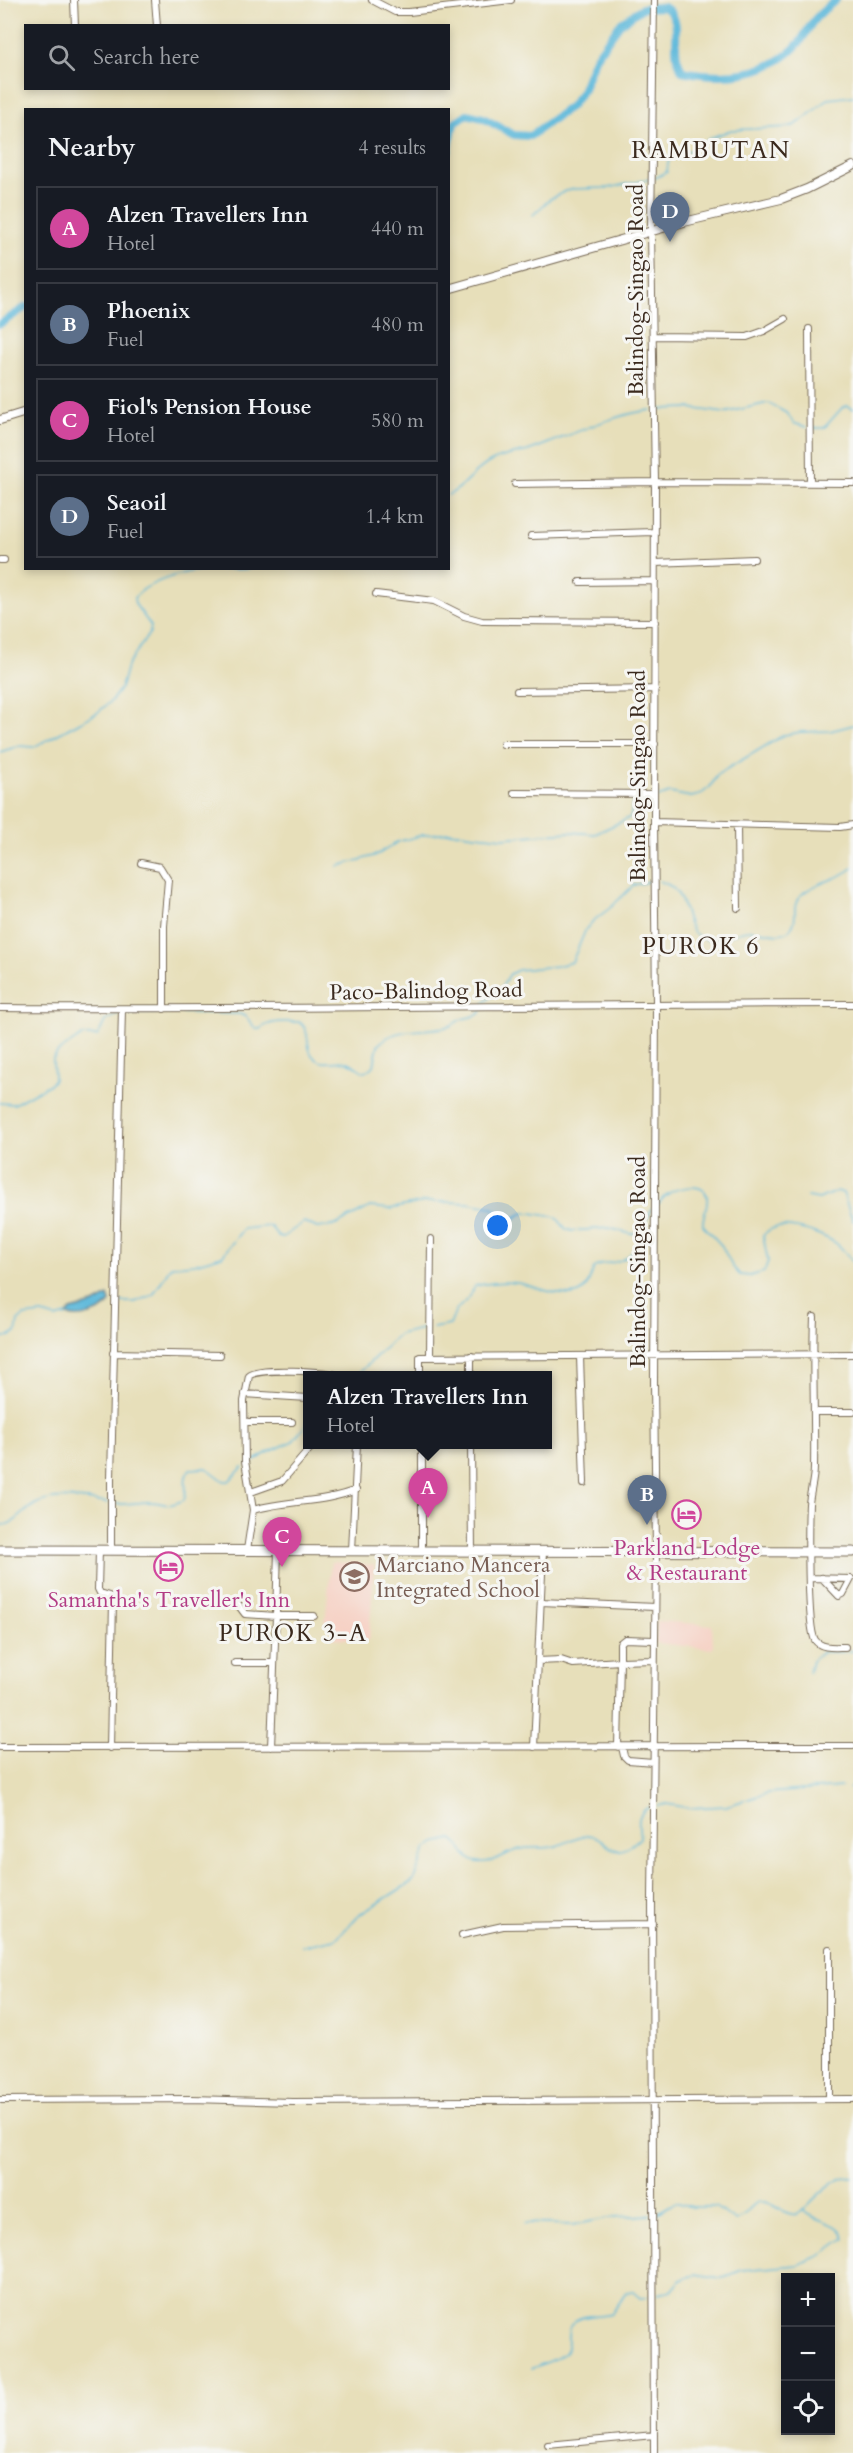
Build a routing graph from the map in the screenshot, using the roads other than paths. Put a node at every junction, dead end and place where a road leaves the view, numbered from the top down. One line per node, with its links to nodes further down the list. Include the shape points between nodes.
1 (74, 0): 6 (street)
2 (155, 0): 7 (street)
3 (372, 0): 4 (street, via 395,12)
4 (511, 0)
5 (654, 0): 9 (street, Balindog-Singao Road)
6 (75, 24)
7 (157, 24)
8 (853, 166): 9 (main road, via 792,195)
9 (651, 231): 10 (main road); 13 (street, Balindog-Singao Road)
10 (450, 288)
11 (785, 319): 13 (street, via 747,337)
12 (809, 330): 17 (street)
13 (653, 336): 16 (street, Balindog-Singao Road)
14 (24, 413): 15 (main road)
15 (0, 420)
16 (655, 482): 17 (street); 19 (street); 20 (street, Balindog-Singao Road)
17 (810, 483): 18 (street)
18 (853, 483)
19 (515, 484)
20 (654, 532): 21 (street); 23 (street, Balindog-Singao Road)
21 (531, 536)
22 (754, 559): 23 (street)
23 (655, 563): 24 (street, Balindog-Singao Road)
24 (655, 581): 25 (street); 27 (street, Balindog-Singao Road)
25 (580, 582)
26 (376, 594): 27 (street, via 434,601 482,621)
27 (655, 622): 28 (street, Balindog-Singao Road)
28 (655, 689): 29 (street); 31 (street, Balindog-Singao Road)
29 (517, 691)
30 (503, 744): 31 (street)
31 (655, 744): 33 (street, Balindog-Singao Road)
32 (514, 793): 33 (street)
33 (654, 794): 34 (street, Balindog-Singao Road)
34 (654, 822): 35 (street); 39 (street, Balindog-Singao Road)
35 (737, 825): 36 (street); 38 (street)
36 (853, 825)
37 (141, 863): 43 (street, via 160,867 168,880)
38 (738, 908)
39 (656, 1004): 40 (street, Paco-Balindog Road); 43 (street, Paco-Balindog Road); 48 (street, Balindog-Singao Road)
40 (853, 1004)
41 (0, 1008): 42 (street, Paco-Balindog Road)
42 (122, 1009): 43 (street, Paco-Balindog Road); 46 (street)
43 (164, 1009)
44 (431, 1239): 53 (street)
45 (814, 1317): 47 (street)
46 (113, 1353): 50 (street); 73 (street)
47 (812, 1353): 48 (street); 49 (street); 59 (street)
48 (654, 1354): 52 (street); 80 (street, Balindog-Singao Road)
49 (853, 1354)
50 (220, 1355)
51 (471, 1356): 52 (street); 53 (street); 55 (street)
52 (580, 1356): 67 (street)
53 (430, 1357): 54 (street, via 420,1357)
54 (420, 1371)
55 (471, 1371)
56 (303, 1374): 57 (street, via 255,1372 249,1376)
57 (245, 1394): 58 (street); 61 (street)
58 (303, 1398)
59 (814, 1412): 60 (street); 81 (street)
60 (853, 1412)
61 (244, 1422): 62 (street); 69 (street, via 246,1477)
62 (291, 1422)
63 (310, 1449): 69 (street, via 282,1481)
64 (357, 1449): 68 (street)
65 (422, 1449): 77 (street)
66 (471, 1449): 78 (street)
67 (584, 1483)
68 (356, 1490): 70 (street); 76 (street)
69 (251, 1492): 70 (street)
70 (254, 1510): 74 (street)
71 (0, 1550): 72 (highway)
72 (99, 1550): 73 (highway); 104 (street, via 99,1591 113,1601)
73 (111, 1550): 74 (highway)
74 (247, 1550): 75 (highway)
75 (278, 1550): 76 (highway); 89 (street)
76 (352, 1551): 77 (highway)
77 (422, 1551): 78 (highway)
78 (472, 1552): 79 (highway)
79 (543, 1552): 80 (highway); 87 (street)
80 (656, 1552): 81 (highway); 88 (street, Balindog-Singao Road)
81 (810, 1552): 82 (highway); 83 (street)
82 (853, 1552)
83 (809, 1578): 84 (street); 92 (street, via 814,1639 825,1646)
84 (822, 1578): 85 (street); 85 (street, via 839,1596)
85 (852, 1579)
86 (236, 1602): 89 (street, via 245,1614)
87 (541, 1602): 88 (street); 94 (street)
88 (655, 1607): 91 (street, Balindog-Singao Road)
89 (276, 1616): 90 (street); 97 (street)
90 (314, 1616)
91 (654, 1640): 93 (street, Balindog-Singao Road); 95 (street, via 621,1641)
92 (845, 1647)
93 (654, 1660): 95 (street); 103 (street, Balindog-Singao Road)
94 (538, 1661): 95 (street); 101 (street)
95 (620, 1661): 102 (street)
96 (234, 1663): 97 (street)
97 (274, 1663): 100 (street)
98 (853, 1746): 103 (street)
99 (0, 1747): 104 (street)
100 (271, 1747): 101 (street); 104 (street)
101 (534, 1747): 102 (street)
102 (620, 1747): 103 (street); 105 (street, via 628,1760)
103 (654, 1747): 105 (street, Balindog-Singao Road)
104 (110, 1748)
105 (653, 1762): 106 (street, Balindog-Singao Road)
106 (653, 1924): 107 (street, via 503,1926); 110 (street, Balindog-Singao Road)
107 (462, 1935)
108 (829, 1949): 111 (street)
109 (853, 2098): 111 (street)
110 (654, 2099): 111 (street); 112 (street); 113 (street, Balindog-Singao Road)
111 (829, 2099)
112 (0, 2100)
113 (654, 2435): 114 (street); 115 (street, Balindog-Singao Road)
114 (548, 2445)
115 (654, 2453)

